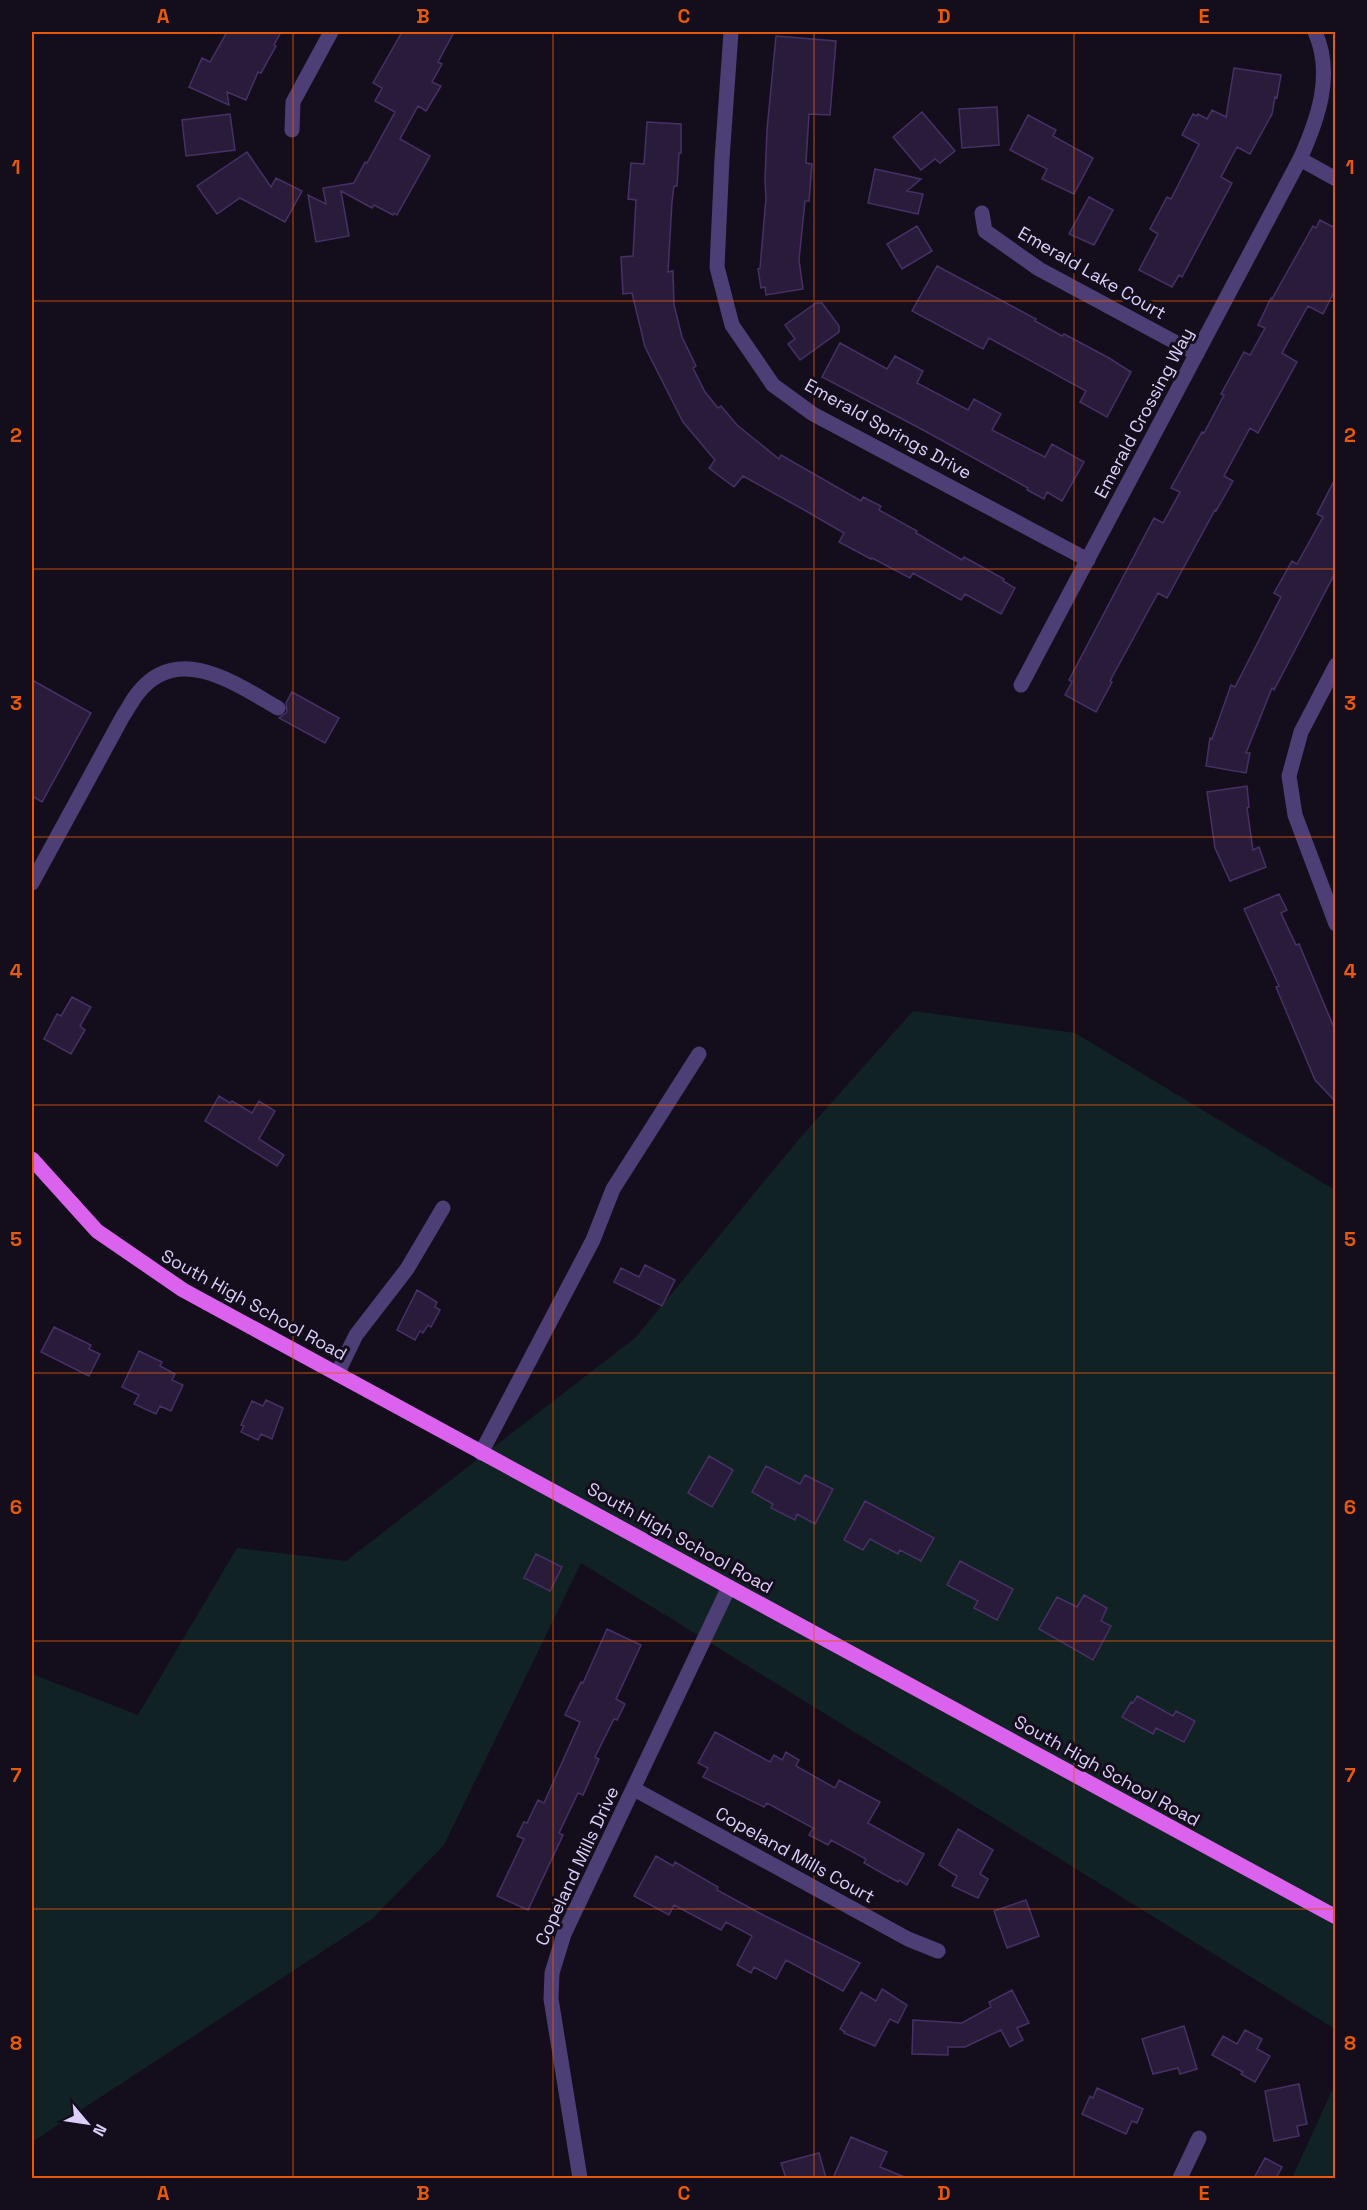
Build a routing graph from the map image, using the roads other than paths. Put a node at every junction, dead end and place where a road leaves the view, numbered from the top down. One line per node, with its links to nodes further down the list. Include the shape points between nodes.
1 (331, 32): 4 (street, via 293,102)
2 (731, 32): 9 (street, Emerald Springs Drive, via 717,267 732,325 773,385 813,414)
3 (1316, 32): 5 (street, Emerald Crossing Way, via 1324,72 1321,99 1315,126)
4 (292, 130)
5 (1300, 159): 6 (street); 8 (street, Emerald Crossing Way)
6 (1335, 179)
7 (982, 213): 8 (street, Emerald Lake Court, via 985,231 1039,269)
8 (1197, 354): 9 (street, Emerald Crossing Way)
9 (1088, 560): 11 (street, Emerald Crossing Way)
10 (1335, 665): 14 (street, via 1301,732 1289,776 1295,815)
11 (1022, 685)
12 (278, 708): 13 (street, via 214,673 172,670 149,681 137,693)
13 (32, 883)
14 (1335, 924)
15 (699, 1054): 19 (street, via 613,1189 593,1240)
16 (32, 1159): 18 (main road, South High School Road, via 88,1222 145,1266)
17 (443, 1208): 18 (street, via 407,1269 356,1335)
18 (337, 1374): 19 (main road, South High School Road)
19 (481, 1453): 20 (main road, South High School Road)
20 (729, 1587): 21 (street, Copeland Mills Drive); 22 (main road, South High School Road)
21 (634, 1789): 23 (street, Copeland Mills Court, via 908,1939); 25 (street, Copeland Mills Drive, via 564,1934 552,1973 553,2013)
22 (1335, 1917)
23 (938, 1951)
24 (1199, 2138): 26 (street)
25 (580, 2178)
26 (1180, 2178)

